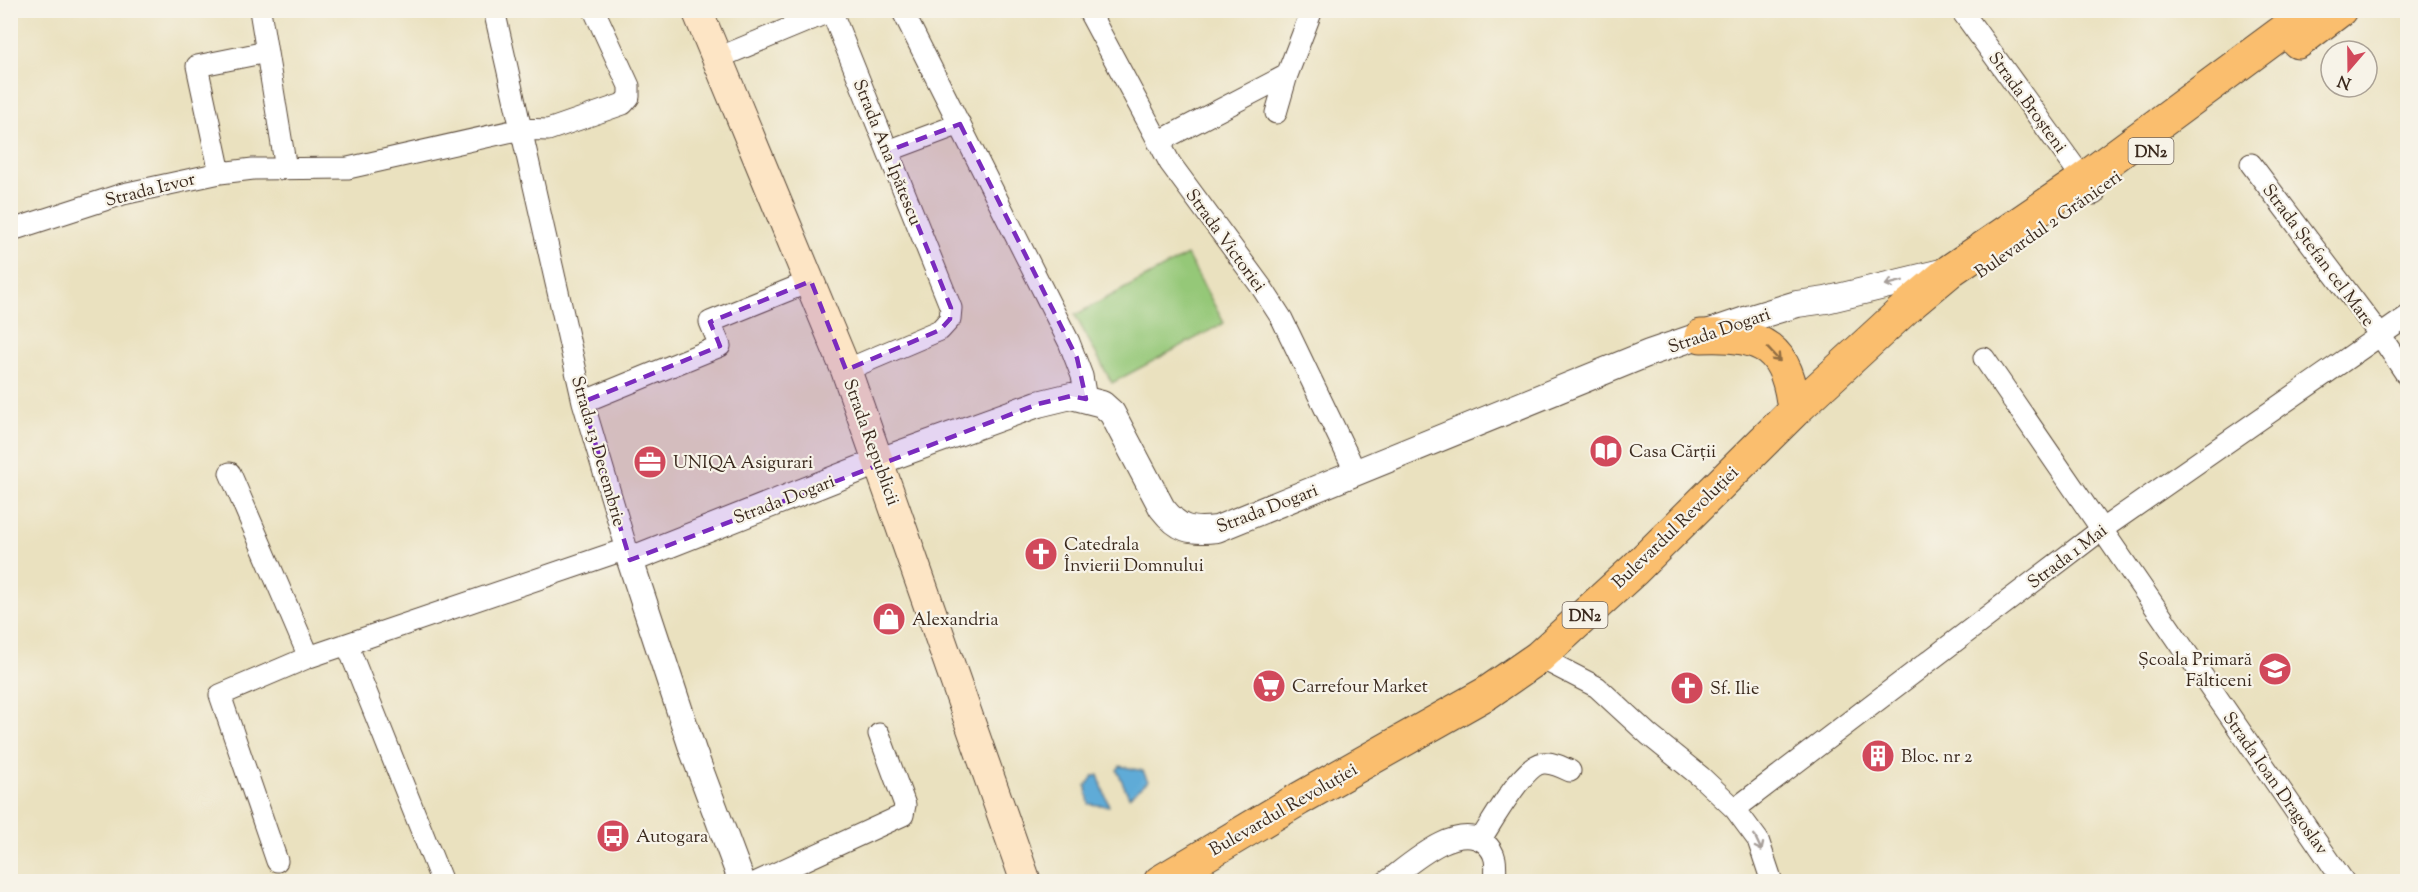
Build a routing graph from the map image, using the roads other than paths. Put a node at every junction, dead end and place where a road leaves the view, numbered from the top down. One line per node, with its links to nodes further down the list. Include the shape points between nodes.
1 (260, 10): 12 (street)
2 (494, 10): 17 (street, Strada 13 Decembrie)
3 (594, 10): 17 (street, Strada Izvor, via 629,86 628,97 623,104 548,130)
4 (697, 10): 13 (main road, Strada Republicii)
5 (902, 10): 16 (street)
6 (1088, 10): 18 (street, Strada Victoriei)
7 (1312, 10): 14 (street)
8 (1961, 10): 23 (street, Strada Broșteni)
9 (2312, 10): 23 (main road, Bulevardul 2 Grăniceri / DN2)
10 (2340, 10): 23 (main road, Bulevardul 2 Grăniceri / DN2)
11 (831, 11): 13 (street); 19 (street, Strada Ana Ipătescu)
12 (267, 52): 21 (street); 22 (street, via 197,66)
13 (718, 58): 25 (main road, Strada Republicii)
14 (1287, 75): 15 (street); 18 (street)
15 (1276, 113)
16 (960, 124): 19 (street); 34 (street, via 1077,358)
17 (521, 129): 21 (street, Strada Izvor, via 348,168); 35 (street, Strada 13 Decembrie)
18 (1158, 142): 39 (street, Strada Victoriei, via 1282,319)
19 (888, 151): 32 (street, Strada Ana Ipătescu, via 946,294 950,319 940,330)
20 (2251, 164): 29 (street, Strada Ștefan cel Mare)
21 (286, 169): 22 (street, Strada Izvor)
22 (220, 173): 24 (street, Strada Izvor, via 123,194)
23 (2089, 186): 26 (main road, Bulevardul 2 Grăniceri / DN2)
24 (18, 228)
25 (811, 281): 32 (main road, Strada Republicii); 35 (street, via 710,322 720,346)
26 (1937, 292): 27 (street, Strada Dogari, one-way to 27); 27 (street, Strada Dogari); 36 (main road, Bulevardul Revoluției / DN2); 44 (main road, Bulevardul Revoluției / DN2, via 1642,585)
27 (1826, 300): 30 (street, Strada Dogari, via 1797,304)
28 (2408, 316): 29 (street, Strada 1 Mai)
29 (2380, 335): 33 (street, Strada Ștefan cel Mare); 40 (street, Strada 1 Mai)
30 (1701, 336): 36 (main road, one-way to 36, via 1726,334 1746,338 1775,353 1791,384); 39 (street, Strada Dogari, via 1649,353)
31 (1984, 358): 40 (street, Strada Ioan Dragoslav)
32 (846, 370): 37 (main road, Strada Republicii)
33 (2408, 377)
34 (1086, 399): 37 (street, Strada Dogari, via 1071,396 1038,404); 39 (street, Strada Dogari, via 1102,404 1112,413 1172,521 1196,531 1216,529)
35 (583, 402): 41 (street, Strada 13 Decembrie)
36 (1794, 411): 44 (main road, Bulevardul Revoluției / DN2)
37 (880, 461): 41 (street, Strada Dogari); 53 (main road, Strada Republicii)
38 (230, 473): 43 (street)
39 (1356, 473)
40 (2101, 530): 47 (street, Strada 1 Mai); 59 (street, Strada Ioan Dragoslav)
41 (628, 554): 42 (street); 51 (street, Strada 13 Decembrie, via 693,751)
42 (347, 644): 43 (street); 50 (street)
43 (309, 657): 49 (street, via 220,695)
44 (1548, 662): 47 (street, via 1597,687); 54 (main road, Bulevardul Revoluției / DN2, via 1299,799); 55 (main road, Bulevardul Revoluției / DN2, via 1496,708)
45 (879, 734): 52 (street, via 905,805 903,815)
46 (1570, 771): 48 (street, via 1542,762 1532,768)
47 (1736, 809): 58 (street, one-way to 58, via 1758,840)
48 (1480, 840): 56 (street, via 1456,836); 57 (street, via 1497,862)
49 (278, 861)
50 (442, 882)
51 (742, 882)
52 (757, 882)
53 (1026, 882)
54 (1160, 882)
55 (1195, 882)
56 (1386, 882)
57 (1495, 882)
58 (1772, 882)
59 (2344, 882)

